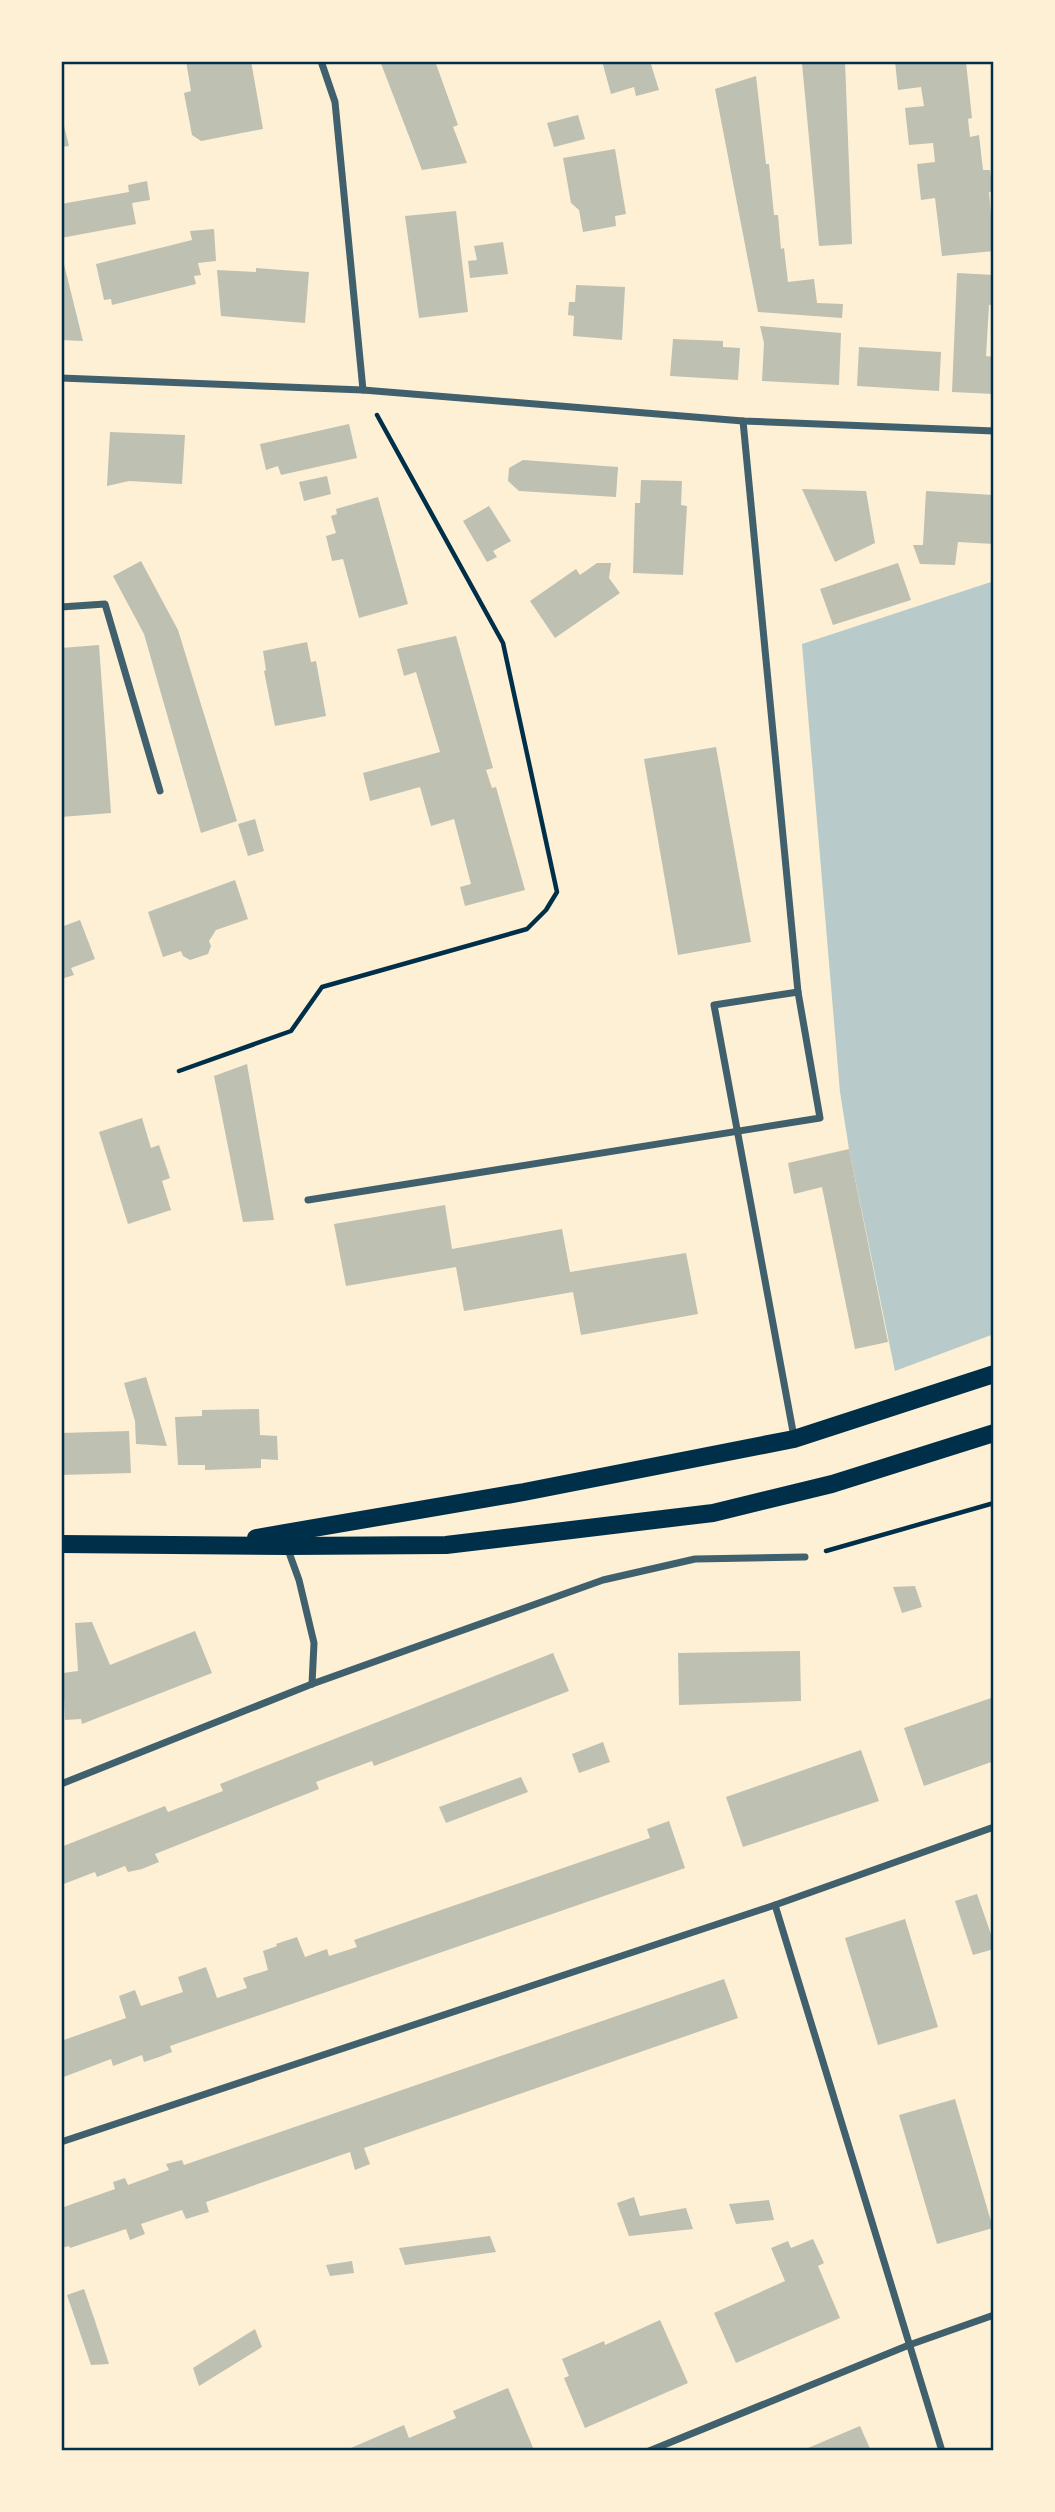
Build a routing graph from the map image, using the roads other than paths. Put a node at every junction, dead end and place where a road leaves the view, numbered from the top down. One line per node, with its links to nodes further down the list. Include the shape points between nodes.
1 (321, 61): 3 (street, via 335,102)
2 (61, 377): 3 (street)
3 (362, 390): 4 (street)
4 (743, 421): 5 (street); 8 (street)
5 (994, 431)
6 (61, 607): 7 (street, via 104,604)
7 (160, 791)
8 (798, 992): 9 (street, via 820,1118); 9 (street, via 714,1005)
9 (738, 1132): 10 (street); 13 (street)
10 (308, 1200)
11 (994, 1374): 13 (main road)
12 (994, 1433): 16 (main road, via 832,1485 712,1513 446,1545)
13 (794, 1439): 15 (main road, via 524,1492)
14 (61, 1544): 15 (main road)
15 (218, 1544): 16 (main road)
16 (287, 1546): 18 (street, via 314,1643)
17 (805, 1557): 18 (street, via 695,1559 603,1580)
18 (312, 1684): 19 (street)
19 (61, 1784)
20 (994, 1827): 21 (street)
21 (775, 1905): 22 (street); 24 (street)
22 (61, 2142)
23 (994, 2315): 24 (street)
24 (909, 2345): 25 (street); 26 (street)
25 (649, 2451)
26 (942, 2451)

